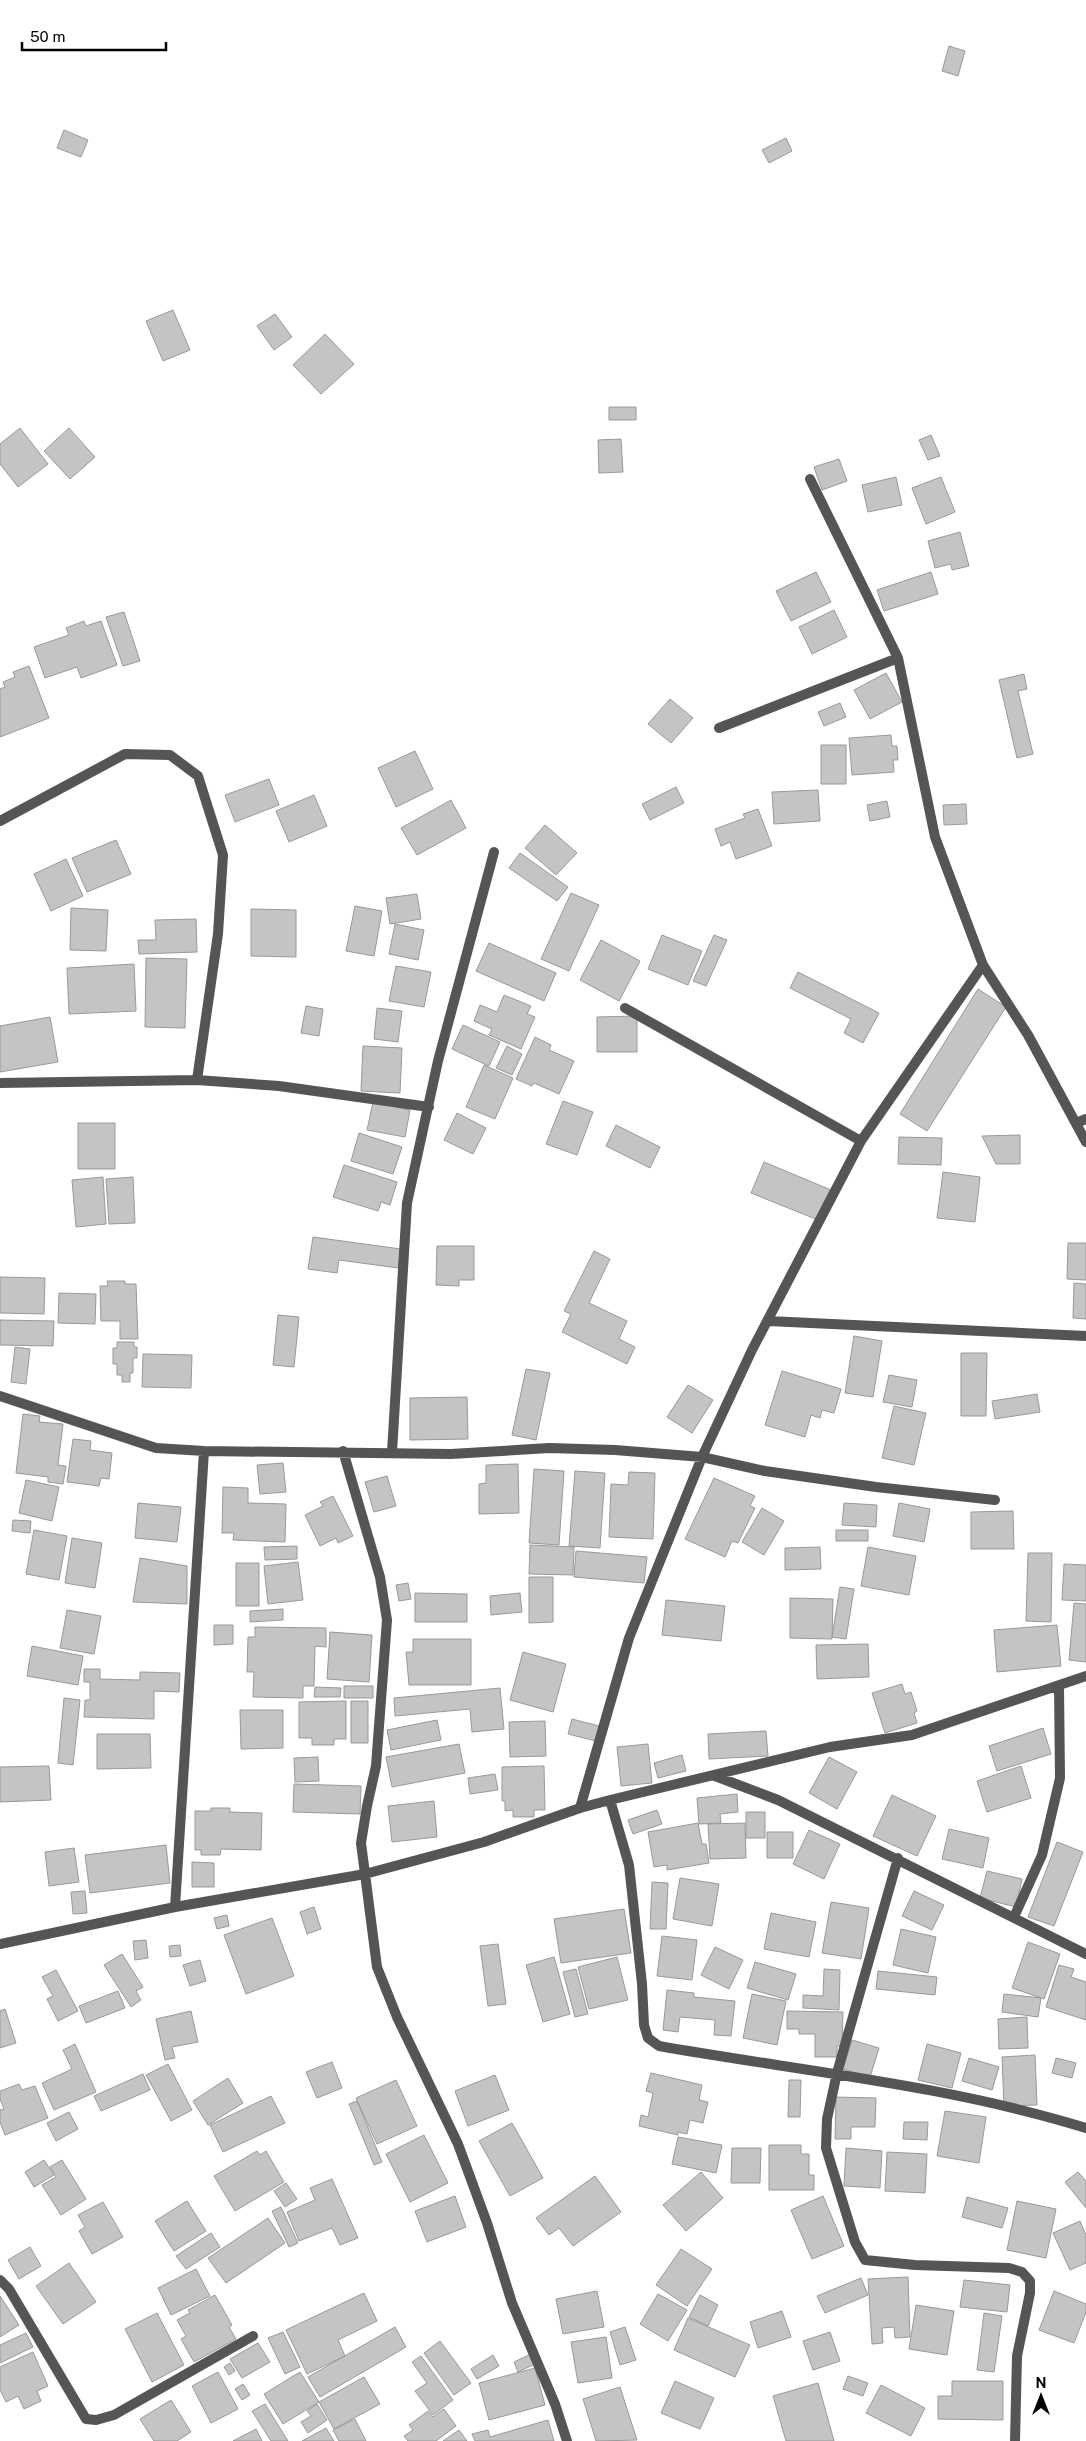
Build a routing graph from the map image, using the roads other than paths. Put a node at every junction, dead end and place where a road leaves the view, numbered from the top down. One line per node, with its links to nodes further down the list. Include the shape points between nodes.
1 (810, 480): 2 (street)
2 (898, 658): 3 (street); 6 (street, via 935,837)
3 (719, 728)
4 (0, 821): 8 (street, via 125,754 170,755 198,776 223,856 218,934)
5 (494, 852): 10 (street, via 438,1061)
6 (983, 965): 11 (street); 12 (street)
7 (625, 1008): 12 (street)
8 (197, 1080): 9 (street); 10 (street, via 279,1086)
9 (0, 1083)
10 (429, 1107): 19 (street, via 407,1203)
11 (1081, 1121): 13 (street)
12 (860, 1141): 14 (street)
13 (1086, 1142)
14 (768, 1321): 15 (street); 20 (street)
15 (1086, 1336)
16 (0, 1396): 17 (street, via 156,1448)
17 (204, 1451): 18 (street); 29 (street)
18 (343, 1451): 19 (street); 28 (street, via 380,1577 387,1620 376,1766 362,1843)
19 (392, 1452): 20 (street, via 450,1454 549,1448)
20 (702, 1457): 21 (street, via 765,1471); 26 (street, via 629,1638)
21 (995, 1500)
22 (1086, 1676): 23 (street)
23 (1059, 1687): 24 (street, via 912,1735 830,1747); 30 (street, via 1060,1778 1042,1855)
24 (715, 1776): 25 (street); 27 (street, via 778,1800)
25 (610, 1800): 26 (street); 33 (street, via 629,1865 644,2025 648,2038 658,2046)
26 (580, 1808): 28 (street, via 484,1842)
27 (898, 1858): 30 (street); 33 (street)
28 (365, 1874): 29 (street); 37 (street, via 377,1967 397,2017 458,2144 512,2303 555,2404)
29 (175, 1907): 31 (street)
30 (1014, 1917): 32 (street)
31 (0, 1944)
32 (1086, 1954)
33 (837, 2073): 34 (street, via 952,2095); 38 (street, via 827,2119 826,2148 855,2242 865,2260 1009,2268 1022,2272 1030,2280 1017,2356)
34 (1086, 2128)
35 (0, 2280): 36 (street, via 9,2289 86,2419 114,2415)
36 (253, 2336)
37 (567, 2441)
38 (1015, 2441)

